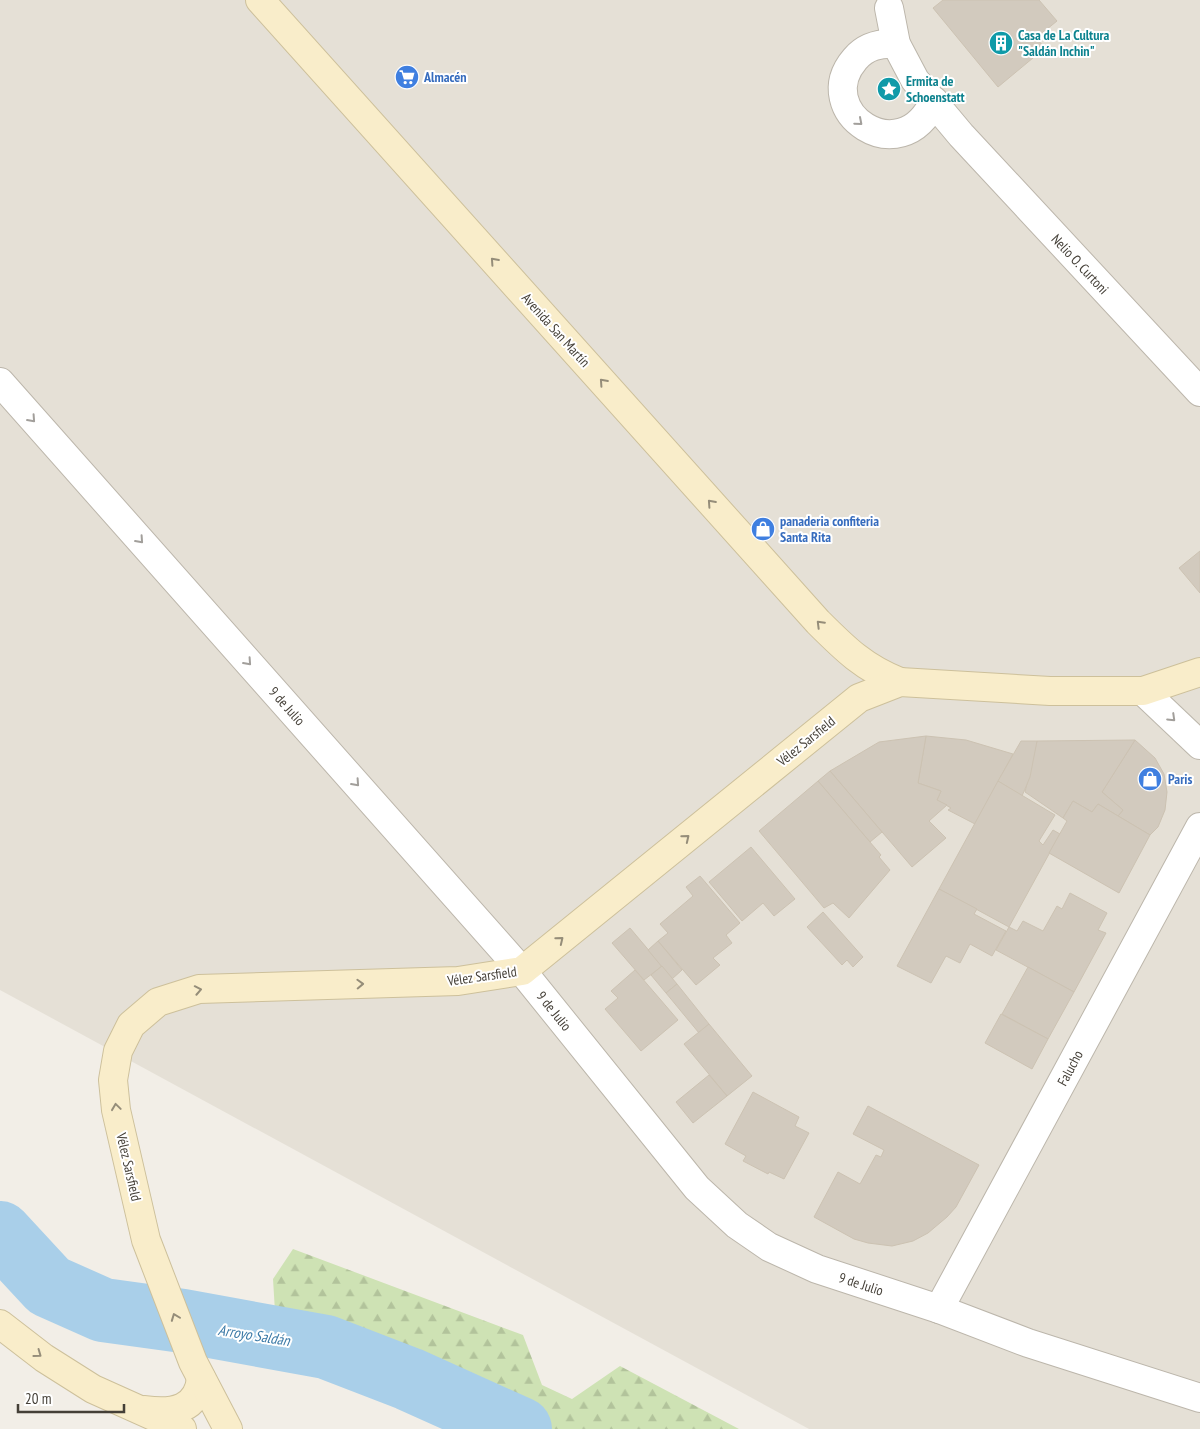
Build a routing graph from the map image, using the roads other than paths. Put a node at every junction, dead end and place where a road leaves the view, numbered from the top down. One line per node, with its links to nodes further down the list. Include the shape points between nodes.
1 (260, 0): 10 (main road, Avenida San Martín, one-way to 1, via 818,622)
2 (890, 4): 3 (street, Nelio O. Curtoni); 4 (street, Nelio O. Curtoni)
3 (896, 44): 4 (street, via 883,43); 5 (street, Nelio O. Curtoni, via 915,80)
4 (860, 53): 6 (street, Nelio O. Curtoni, one-way to 6, via 844,79 843,95 848,110 870,131 886,135)
5 (934, 100): 6 (street, via 927,115); 7 (street, Nelio O. Curtoni)
6 (915, 127): 7 (street, Nelio O. Curtoni)
7 (961, 136): 9 (street, Nelio O. Curtoni)
8 (0, 382): 17 (street, 9 de Julio, one-way to 17)
9 (1200, 392)
10 (855, 658): 12 (main road, Avenida San Martín, via 877,673); 14 (main road)
11 (1200, 672): 13 (main road, Vélez Sarsfield)
12 (900, 682): 13 (main road, Vélez Sarsfield, via 1050,691); 14 (main road, Vélez Sarsfield)
13 (1144, 691): 15 (street, one-way to 15)
14 (859, 698): 17 (main road, Vélez Sarsfield, one-way to 14)
15 (1200, 745)
16 (1200, 827): 18 (street, Falucho)
17 (522, 971): 18 (street, 9 de Julio, via 697,1188 737,1225 769,1248 817,1269); 20 (main road, Vélez Sarsfield, one-way to 17, via 146,1240 116,1110 113,1080 118,1052 131,1026 158,1002 199,989 458,981)
18 (939, 1309): 21 (street, 9 de Julio, via 1028,1343)
19 (0, 1324): 22 (main road, one-way to 22, via 44,1358 93,1389)
20 (197, 1370): 22 (main road, via 198,1394 190,1403 168,1412); 24 (main road, Vélez Sarsfield)
21 (1200, 1398)
22 (139, 1408): 23 (main road)
23 (182, 1429)
24 (228, 1429)

